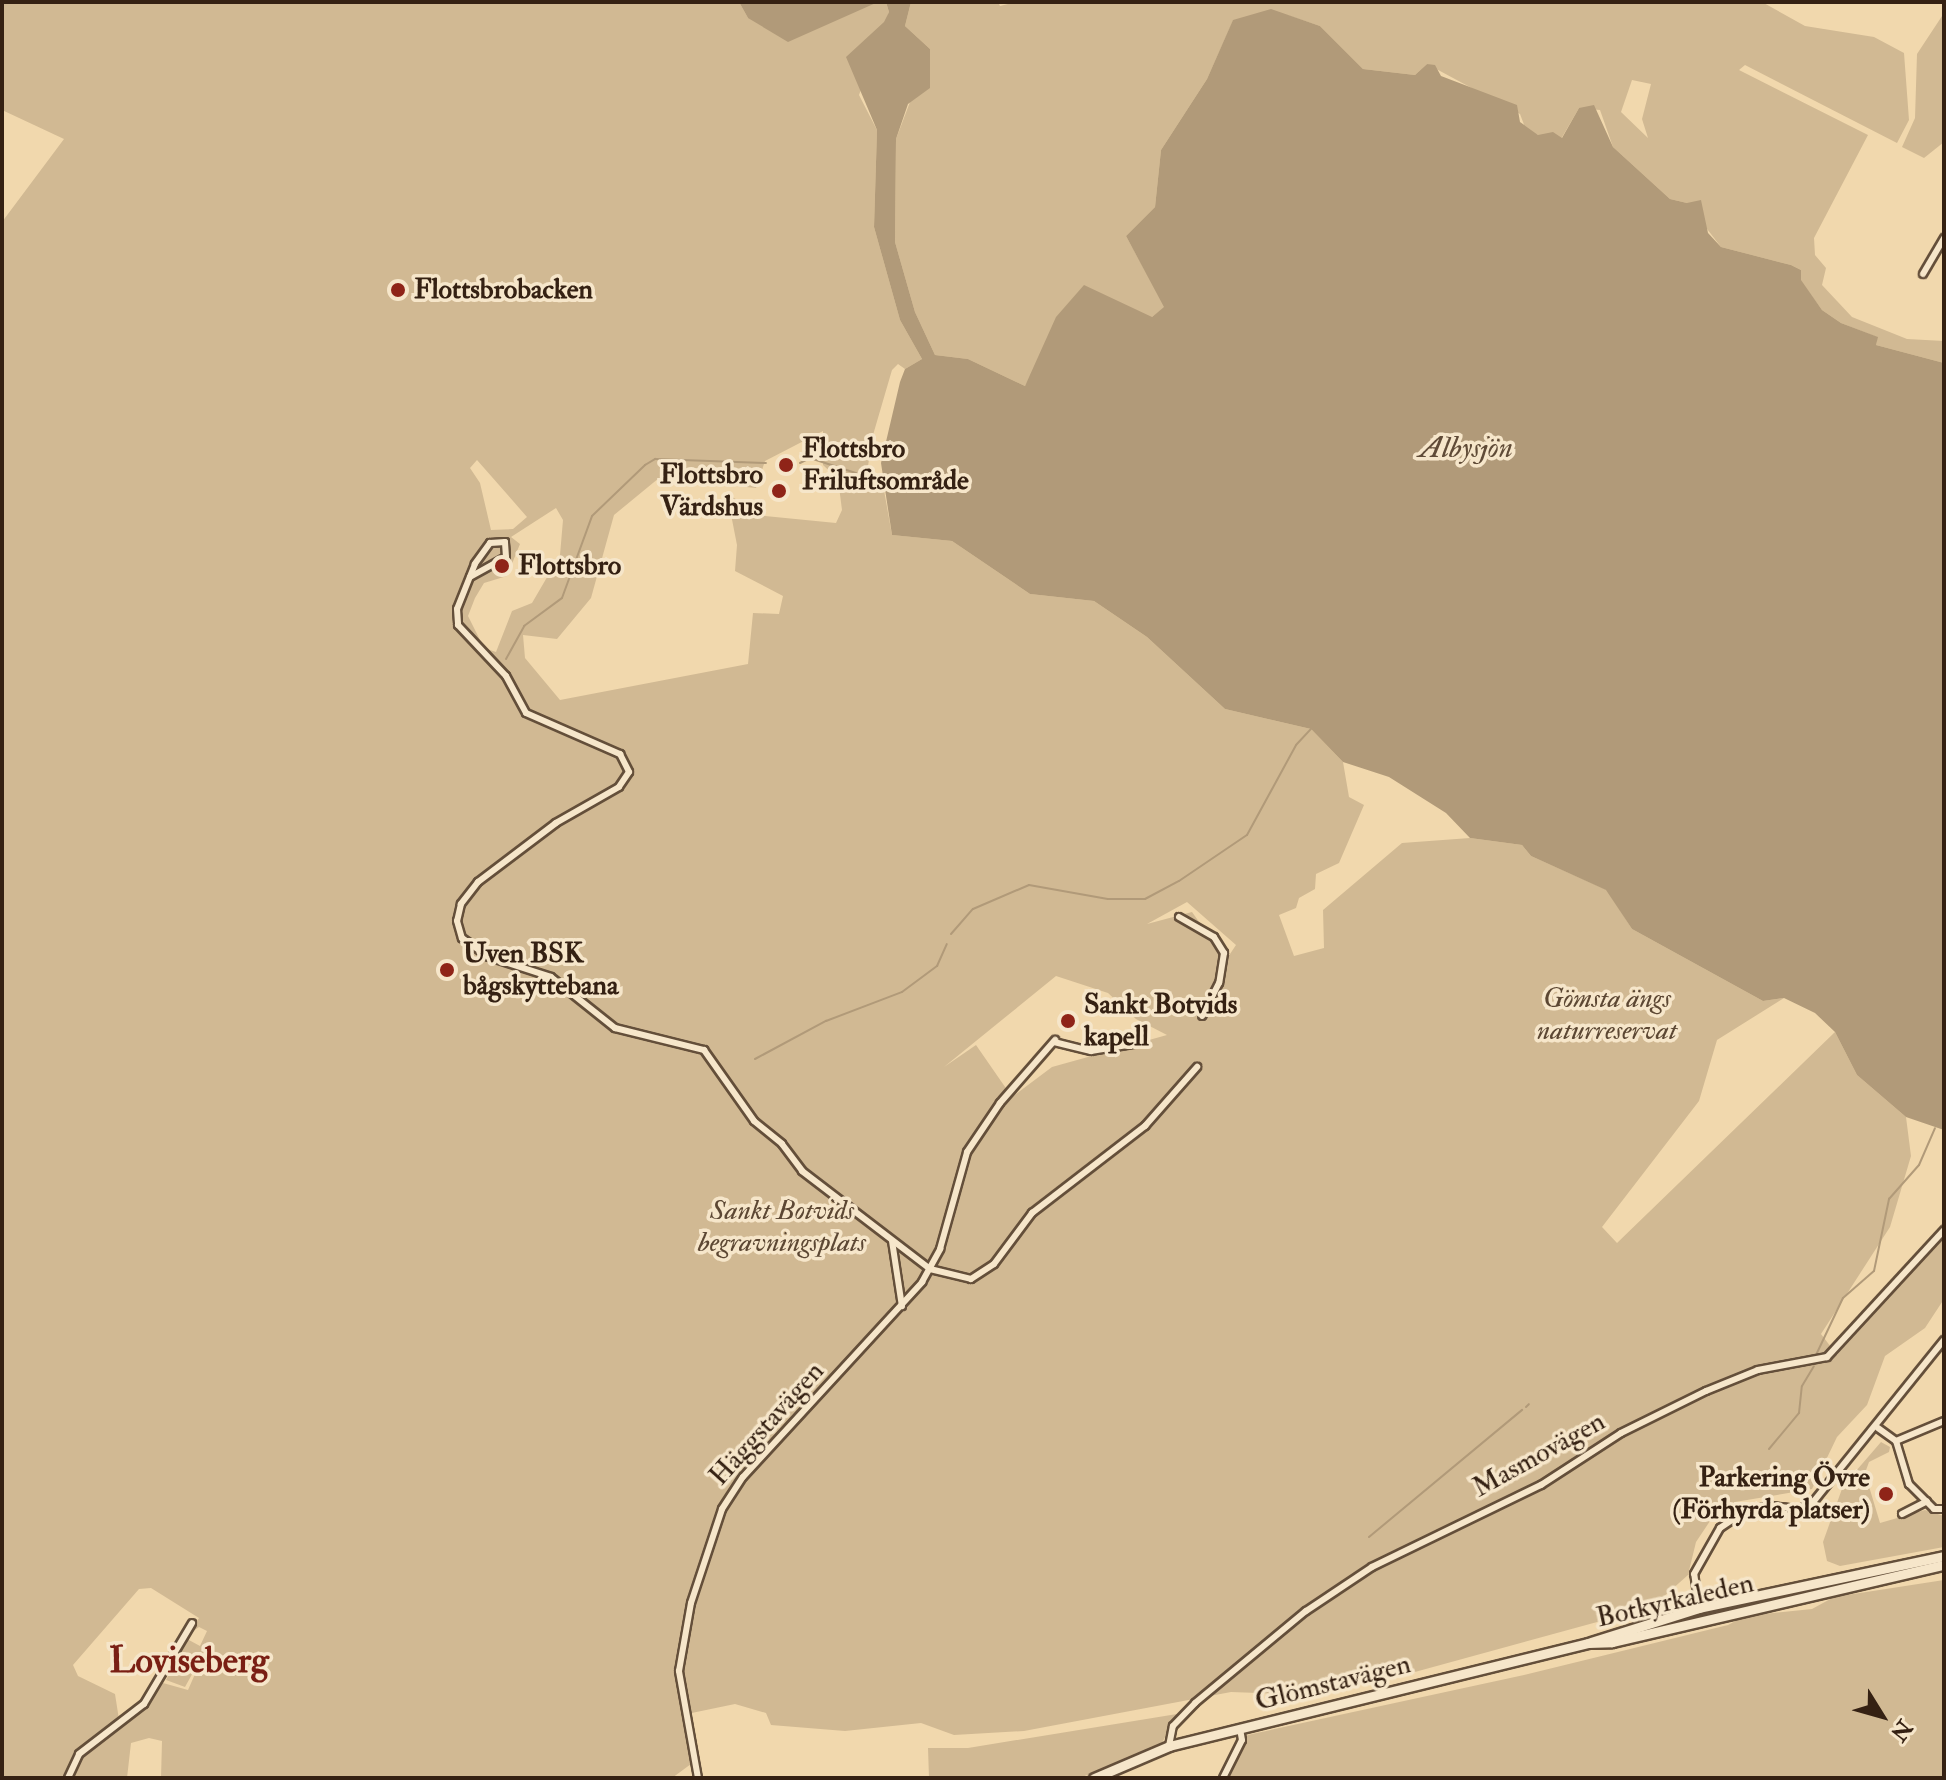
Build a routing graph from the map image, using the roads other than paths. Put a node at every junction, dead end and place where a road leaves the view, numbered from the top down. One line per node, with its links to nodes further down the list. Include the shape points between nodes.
1 (1944, 238): 2 (street)
2 (1923, 274)
3 (470, 577): 3 (street, via 506,557 505,542 490,543); 9 (street, via 457,609 458,625 506,676 526,713 620,754 627,778 478,882 461,904 457,921 462,938 489,957 551,977 615,1028 704,1050 748,1115 782,1144 802,1171)
4 (1179, 917): 5 (street, via 1214,937 1224,953 1219,983)
5 (1202, 1016)
6 (1145, 1042): 10 (street, Häggstavägen, via 1091,1051 1054,1041 1000,1103 967,1152)
7 (1197, 1067): 10 (street, via 1145,1126 1032,1213 994,1264 971,1279)
8 (1944, 1230): 27 (street, Masmovägen, via 1827,1357 1758,1370 1706,1391 1621,1433 1541,1485 1372,1567 1306,1611 1195,1703 1173,1726)
9 (892, 1241): 10 (street); 11 (street)
10 (930, 1269): 11 (street, Häggstavägen)
11 (902, 1306): 29 (street, Häggstavägen, via 743,1477 716,1521 691,1603 679,1671)
12 (1944, 1340): 14 (street)
13 (1944, 1421): 15 (street)
14 (1878, 1428): 15 (street); 21 (street, via 1814,1501 1801,1509 1771,1506 1744,1512 1720,1528 1694,1574)
15 (1896, 1441): 16 (street, via 1909,1484)
16 (1927, 1501): 17 (street); 18 (street)
17 (1944, 1509)
18 (1902, 1514)
19 (1944, 1556): 21 (main road, Botkyrkaleden)
20 (1944, 1565): 22 (main road, Botkyrkaleden)
21 (1699, 1608): 22 (main road); 24 (main road, via 1691,1619); 25 (main road, Botkyrkaleden, via 1608,1632)
22 (1717, 1616): 24 (main road, Botkyrkaleden)
23 (192, 1623): 28 (street, via 144,1704 79,1754)
24 (1646, 1634): 25 (main road, Botkyrkaleden)
25 (1588, 1643): 26 (main road, Glömstavägen)
26 (1240, 1729): 27 (main road, Glömstavägen); 31 (street, via 1242,1740)
27 (1169, 1746): 30 (main road, Glömstavägen)
28 (68, 1778)
29 (698, 1778)
30 (1094, 1778)
31 (1223, 1778)

